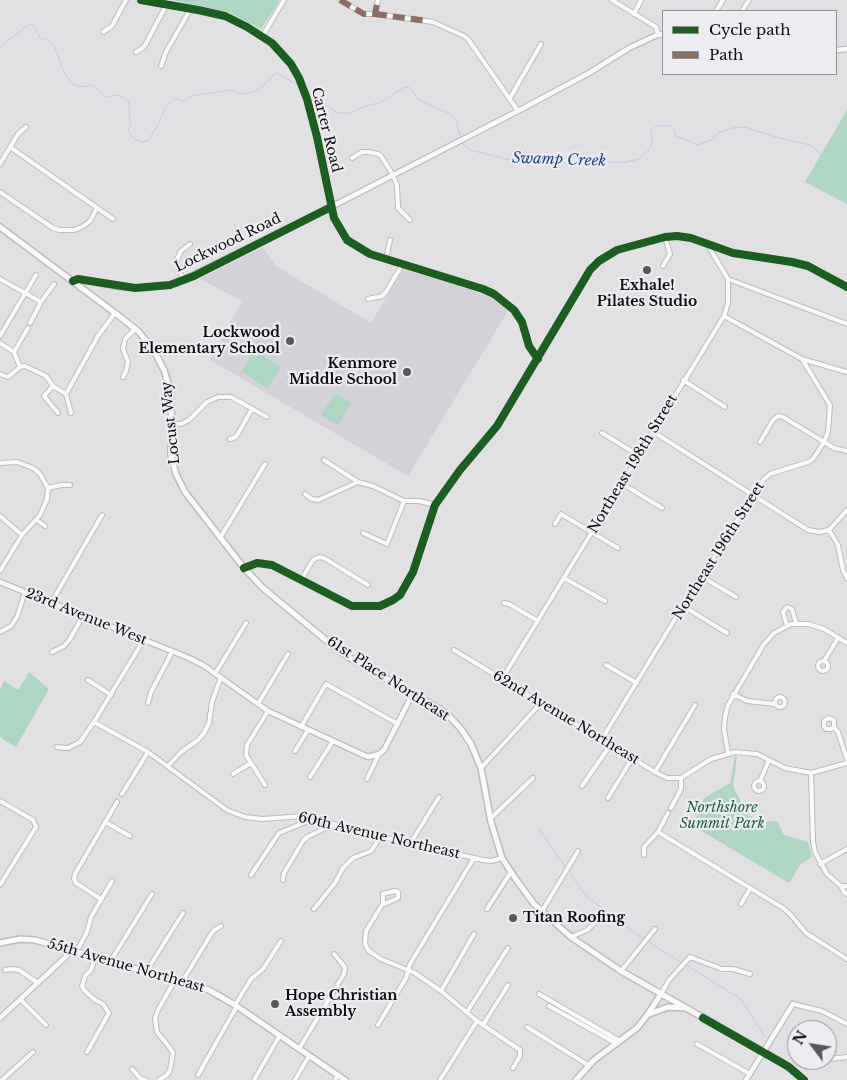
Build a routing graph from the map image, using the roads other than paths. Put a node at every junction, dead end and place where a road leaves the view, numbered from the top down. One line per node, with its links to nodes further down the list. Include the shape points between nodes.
1 (126, 0): 12 (street, via 112,26)
2 (141, 0): 8 (street, Carter Road)
3 (284, 0): 14 (street)
4 (340, 0): 10 (street, via 364,14)
5 (378, 0): 10 (street)
6 (612, 0): 11 (street)
7 (642, 0): 11 (street)
8 (167, 4): 9 (street, Carter Road); 16 (street, via 144,47)
9 (190, 8): 14 (street, Carter Road, via 225,16); 17 (street)
10 (374, 14): 18 (street, via 428,21 468,39)
11 (634, 14): 13 (street, via 656,27)
12 (103, 32)
13 (661, 35): 19 (street, Lockwood Road)
14 (262, 37): 26 (street, Carter Road, via 280,51 299,78 317,137)
15 (541, 44): 18 (street)
16 (136, 52)
17 (161, 66)
18 (510, 98): 19 (street)
19 (518, 111): 24 (street, Lockwood Road)
20 (26, 127): 21 (street)
21 (10, 148): 23 (street); 27 (street)
22 (352, 158): 24 (street, via 362,152 378,154)
23 (0, 164)
24 (393, 176): 26 (street, Lockwood Road); 29 (street, via 398,190 398,208)
25 (0, 192): 27 (street, via 53,228 66,231 82,227 90,221)
26 (331, 207): 35 (street, Carter Road, via 347,240 361,250); 41 (street, Lockwood Road)
27 (97, 208): 28 (street)
28 (113, 219)
29 (410, 220)
30 (0, 227): 42 (main road, Locust Way)
31 (665, 237): 34 (street, via 691,238); 37 (street, via 670,254); 57 (street, via 617,250 599,261 580,285)
32 (390, 240): 35 (street)
33 (190, 244): 41 (street, via 177,259)
34 (706, 244): 40 (street); 44 (street, via 732,253 808,266)
35 (386, 259): 36 (street, Carter Road)
36 (402, 265): 46 (street, via 382,296); 57 (street, Carter Road, via 483,289 505,302 522,322 529,346)
37 (663, 266)
38 (36, 275): 45 (street)
39 (0, 279): 45 (street)
40 (728, 279): 49 (street, Northeast 198th Street, via 728,303); 51 (street)
41 (183, 280): 42 (street, Lockwood Road, via 147,288)
42 (73, 281): 48 (main road, Locust Way)
43 (54, 284): 47 (street)
44 (847, 288)
45 (26, 293): 47 (street); 54 (street)
46 (368, 298)
47 (41, 302): 50 (street)
48 (115, 313): 53 (main road, Locust Way); 65 (street)
49 (724, 316): 58 (street); 63 (street, Northeast 198th Street)
50 (30, 322)
51 (847, 324)
52 (28, 328): 56 (street)
53 (135, 329): 62 (street, via 125,339 123,349 128,362); 71 (main road, Locust Way, via 154,351 164,370 170,390)
54 (0, 336)
55 (0, 342): 56 (street)
56 (14, 352): 59 (street)
57 (538, 359): 89 (street, via 497,426)
58 (802, 359): 60 (street); 76 (street, Northeast 196th Street, via 830,405)
59 (20, 367): 61 (street, via 8,376); 64 (street, via 25,366 46,376)
60 (847, 372)
61 (0, 374)
62 (123, 377)
63 (684, 380): 66 (street); 72 (street, Northeast 198th Street)
64 (53, 386): 65 (street); 68 (street, via 44,396)
65 (66, 394): 69 (street)
66 (725, 407)
67 (252, 409): 70 (street); 71 (street, via 231,397 218,397 189,420); 74 (street, via 236,437)
68 (58, 413)
69 (71, 413)
70 (267, 417)
71 (172, 424): 101 (main road, Locust Way, via 171,455 176,474 185,492)
72 (652, 431): 78 (street, Northeast 198th Street); 87 (street)
73 (602, 433): 78 (street)
74 (230, 439)
75 (760, 442): 76 (street, via 778,416 788,418)
76 (824, 442): 77 (street); 87 (street, Northeast 196th Street, via 813,459 770,474)
77 (847, 451)
78 (638, 454): 83 (street, Northeast 198th Street)
79 (324, 460): 82 (street)
80 (0, 463): 85 (street, via 17,462 33,468)
81 (265, 464): 101 (street)
82 (358, 482): 86 (street, via 318,500); 88 (street)
83 (621, 483): 90 (street); 98 (street, Northeast 198th Street)
84 (70, 485): 85 (street)
85 (48, 488): 94 (street, via 45,507)
86 (305, 494)
87 (752, 495): 97 (street, via 808,530); 106 (street, Northeast 196th Street)
88 (404, 502): 89 (street); 99 (street, via 387,544)
89 (435, 505): 109 (street, via 413,572 400,595 380,606 352,606)
90 (662, 508)
91 (847, 510): 97 (street)
92 (102, 515): 115 (street)
93 (0, 516): 100 (street)
94 (37, 520): 96 (street); 100 (street)
95 (555, 524): 98 (street, via 561,514)
96 (45, 526)
97 (829, 530): 108 (street, via 838,545)
98 (592, 532): 102 (street); 107 (street, Northeast 198th Street)
99 (363, 533)
100 (22, 535): 105 (street)
101 (220, 538): 103 (main road, Locust Way)
102 (618, 548)
103 (235, 558): 104 (main road, 61st Place Northeast)
104 (244, 568): 109 (street, via 264,563); 139 (main road, 61st Place Northeast, via 263,588 347,656)
105 (0, 571)
106 (702, 576): 113 (street); 117 (street, Northeast 196th Street)
107 (564, 578): 114 (street); 119 (street, Northeast 198th Street)
108 (847, 578)
109 (301, 580): 111 (street, via 313,560 319,557)
110 (0, 582): 112 (street, 23rd Avenue West)
111 (368, 585)
112 (24, 592): 115 (street, 23rd Avenue West); 123 (street, via 12,626)
113 (736, 596)
114 (605, 601)
115 (51, 603): 118 (street, 23rd Avenue West)
116 (504, 603): 119 (street)
117 (683, 606): 124 (street); 138 (street, Northeast 196th Street)
118 (83, 616): 126 (street, 23rd Avenue West); 129 (street, via 70,640)
119 (538, 620): 136 (street, Northeast 198th Street)
120 (246, 623): 134 (street)
121 (796, 623): 122 (street); 122 (street, via 793,611 788,607 783,612); 125 (street, via 815,625)
122 (787, 626): 140 (street, via 764,644)
123 (0, 632)
124 (727, 632)
125 (838, 638): 127 (street); 132 (street)
126 (143, 641): 130 (street, 23rd Avenue West); 141 (street)
127 (847, 643)
128 (454, 650): 136 (street, 62nd Avenue Northeast)
129 (52, 652)
130 (172, 652): 134 (street, 23rd Avenue West, via 196,661); 142 (street)
131 (288, 654): 144 (street)
132 (824, 661)
133 (606, 664): 138 (street)
134 (215, 674): 135 (street, 23rd Avenue West)
135 (221, 677): 144 (street, 23rd Avenue West); 166 (street, via 204,733)
136 (502, 679): 143 (street, 62nd Avenue Northeast)
137 (88, 680): 141 (street)
138 (636, 683): 153 (street, Northeast 196th Street)
139 (414, 693): 149 (street); 167 (main road, 61st Place Northeast, via 449,716 471,744)
140 (733, 694): 145 (street); 159 (street, via 725,717)
141 (111, 695): 148 (street)
142 (148, 703)
143 (542, 703): 153 (street, 62nd Avenue Northeast); 167 (street)
144 (258, 704): 147 (street, 23rd Avenue West)
145 (776, 704)
146 (694, 705): 168 (street)
147 (268, 711): 150 (street, 23rd Avenue West); 164 (street, via 247,745 246,755)
148 (94, 722): 156 (street, via 80,742 68,748); 158 (street, 60th Avenue Northeast)
149 (398, 724): 150 (street, via 326,684); 160 (street)
150 (301, 727): 152 (street, 23rd Avenue West)
151 (834, 727): 162 (street)
152 (308, 730): 154 (street, 23rd Avenue West); 157 (street)
153 (602, 739): 155 (street, 62nd Avenue Northeast)
154 (333, 741): 160 (street, 23rd Avenue West, via 368,757); 171 (street)
155 (610, 744): 161 (street, 62nd Avenue Northeast); 177 (street)
156 (57, 747)
157 (295, 751)
158 (148, 752): 166 (street, 60th Avenue Northeast); 178 (street)
159 (728, 753): 163 (street, via 748,752); 173 (street)
160 (380, 754): 174 (street)
161 (633, 757): 168 (street, 62nd Avenue Northeast); 180 (street)
162 (847, 759)
163 (769, 760): 169 (street, via 792,771); 175 (street)
164 (251, 763): 170 (street); 176 (street)
165 (847, 763): 169 (street)
166 (168, 766): 186 (street, 60th Avenue Northeast, via 227,810 245,817 303,816)
167 (481, 768): 185 (main road, 61st Place Northeast)
168 (655, 772): 173 (street, 62nd Avenue Northeast, via 667,778)
169 (810, 773): 198 (street, via 813,841)
170 (233, 774)
171 (310, 777)
172 (533, 778): 185 (street)
173 (680, 778): 183 (street, via 682,789)
174 (367, 779)
175 (760, 781)
176 (265, 785)
177 (582, 786)
178 (122, 794)
179 (439, 797): 192 (street)
180 (608, 798)
181 (0, 801): 203 (street, via 34,820 36,827)
182 (117, 802): 187 (street)
183 (671, 808)
184 (668, 814): 189 (street)
185 (491, 818): 197 (main road, 61st Place Northeast)
186 (313, 819): 188 (street, 60th Avenue Northeast); 200 (street, via 279,833)
187 (106, 822): 190 (street); 209 (street, via 74,879)
188 (334, 825): 191 (street, 60th Avenue Northeast); 201 (street, via 303,841)
189 (658, 832): 195 (street, via 647,842); 206 (street)
190 (130, 836)
191 (378, 836): 192 (street, 60th Avenue Northeast); 212 (street, via 371,851 353,858 343,868 335,884)
192 (410, 844): 196 (street, 60th Avenue Northeast)
193 (847, 848): 198 (street)
194 (578, 851): 214 (street)
195 (644, 855)
196 (474, 858): 197 (street, 60th Avenue Northeast); 230 (street)
197 (502, 858): 199 (main road, 61st Place Northeast)
198 (820, 864): 204 (street)
199 (511, 872): 213 (street); 214 (main road, 61st Place Northeast)
200 (251, 875)
201 (283, 880)
202 (112, 881): 209 (street)
203 (0, 885)
204 (841, 886): 205 (street); 208 (street)
205 (847, 886)
206 (750, 889): 211 (street); 227 (street, via 783,908 806,933)
207 (152, 894): 228 (street)
208 (847, 894)
209 (101, 899): 224 (street, via 79,947)
210 (383, 903): 230 (street, via 366,931 365,944 374,955)
211 (740, 904)
212 (314, 909)
213 (487, 909)
214 (542, 911): 220 (main road, 61st Place Northeast)
215 (183, 913): 232 (street)
216 (600, 918): 220 (street, via 587,930)
217 (221, 926): 235 (street, via 213,931)
218 (655, 929): 231 (street)
219 (474, 934): 238 (street)
220 (572, 937): 231 (main road, 61st Place Northeast)
221 (281, 941): 243 (street, via 263,969 251,979)
222 (0, 943): 224 (main road, 55th Avenue Northeast, via 35,940)
223 (508, 948): 246 (street)
224 (72, 950): 226 (main road, 55th Avenue Northeast); 236 (street)
225 (334, 954): 258 (street, via 345,967 344,974)
226 (95, 958): 228 (main road, 55th Avenue Northeast); 260 (street, via 82,982 84,990 103,1004 109,1013)
227 (847, 959)
228 (110, 962): 232 (main road, 55th Avenue Northeast)
229 (5, 970): 236 (street, via 19,970)
230 (408, 970): 238 (street); 252 (street)
231 (621, 971): 240 (main road, 61st Place Northeast)
232 (146, 972): 234 (main road, 55th Avenue Northeast)
233 (750, 974): 240 (street, via 722,969 690,957)
234 (176, 980): 235 (main road, 55th Avenue Northeast); 271 (street, via 155,1018 157,1032 173,1055 170,1070)
235 (182, 982): 243 (main road, 55th Avenue Northeast, via 209,990)
236 (38, 983): 241 (street)
237 (508, 985): 253 (street)
238 (441, 991): 246 (street)
239 (539, 994): 256 (street)
240 (661, 994): 245 (main road, 61st Place Northeast); 247 (main road)
241 (20, 1000): 248 (street); 251 (street)
242 (793, 1004): 250 (street, via 822,1011); 261 (street)
243 (236, 1005): 255 (main road, 55th Avenue Northeast); 267 (street)
244 (548, 1006): 256 (street)
245 (686, 1008): 247 (main road, via 668,1007); 261 (main road, 61st Place Northeast)
246 (466, 1012): 249 (street)
247 (648, 1014): 256 (main road, via 637,1028)
248 (0, 1018)
249 (477, 1021): 253 (street); 275 (street)
250 (847, 1024)
251 (46, 1025)
252 (378, 1025)
253 (483, 1025): 264 (street, via 520,1050)
254 (527, 1027): 263 (street)
255 (280, 1035): 258 (main road, 55th Avenue Northeast); 272 (street)
256 (618, 1042): 263 (main road)
257 (697, 1044): 266 (street)
258 (299, 1049): 262 (main road, 55th Avenue Northeast)
259 (33, 1052): 269 (street)
260 (86, 1052)
261 (763, 1052): 266 (street); 278 (main road, 61st Place Northeast)
262 (309, 1056): 268 (main road, 55th Avenue Northeast); 273 (street)
263 (588, 1066): 276 (main road)
264 (513, 1068)
265 (132, 1069): 270 (street)
266 (750, 1074): 277 (street)
267 (198, 1075)
268 (337, 1078): 274 (main road, 55th Avenue Northeast)
269 (2, 1080)
270 (146, 1080)
271 (159, 1080)
272 (254, 1080)
273 (295, 1080)
274 (345, 1080)
275 (440, 1080)
276 (576, 1080)
277 (746, 1080)
278 (804, 1080)

